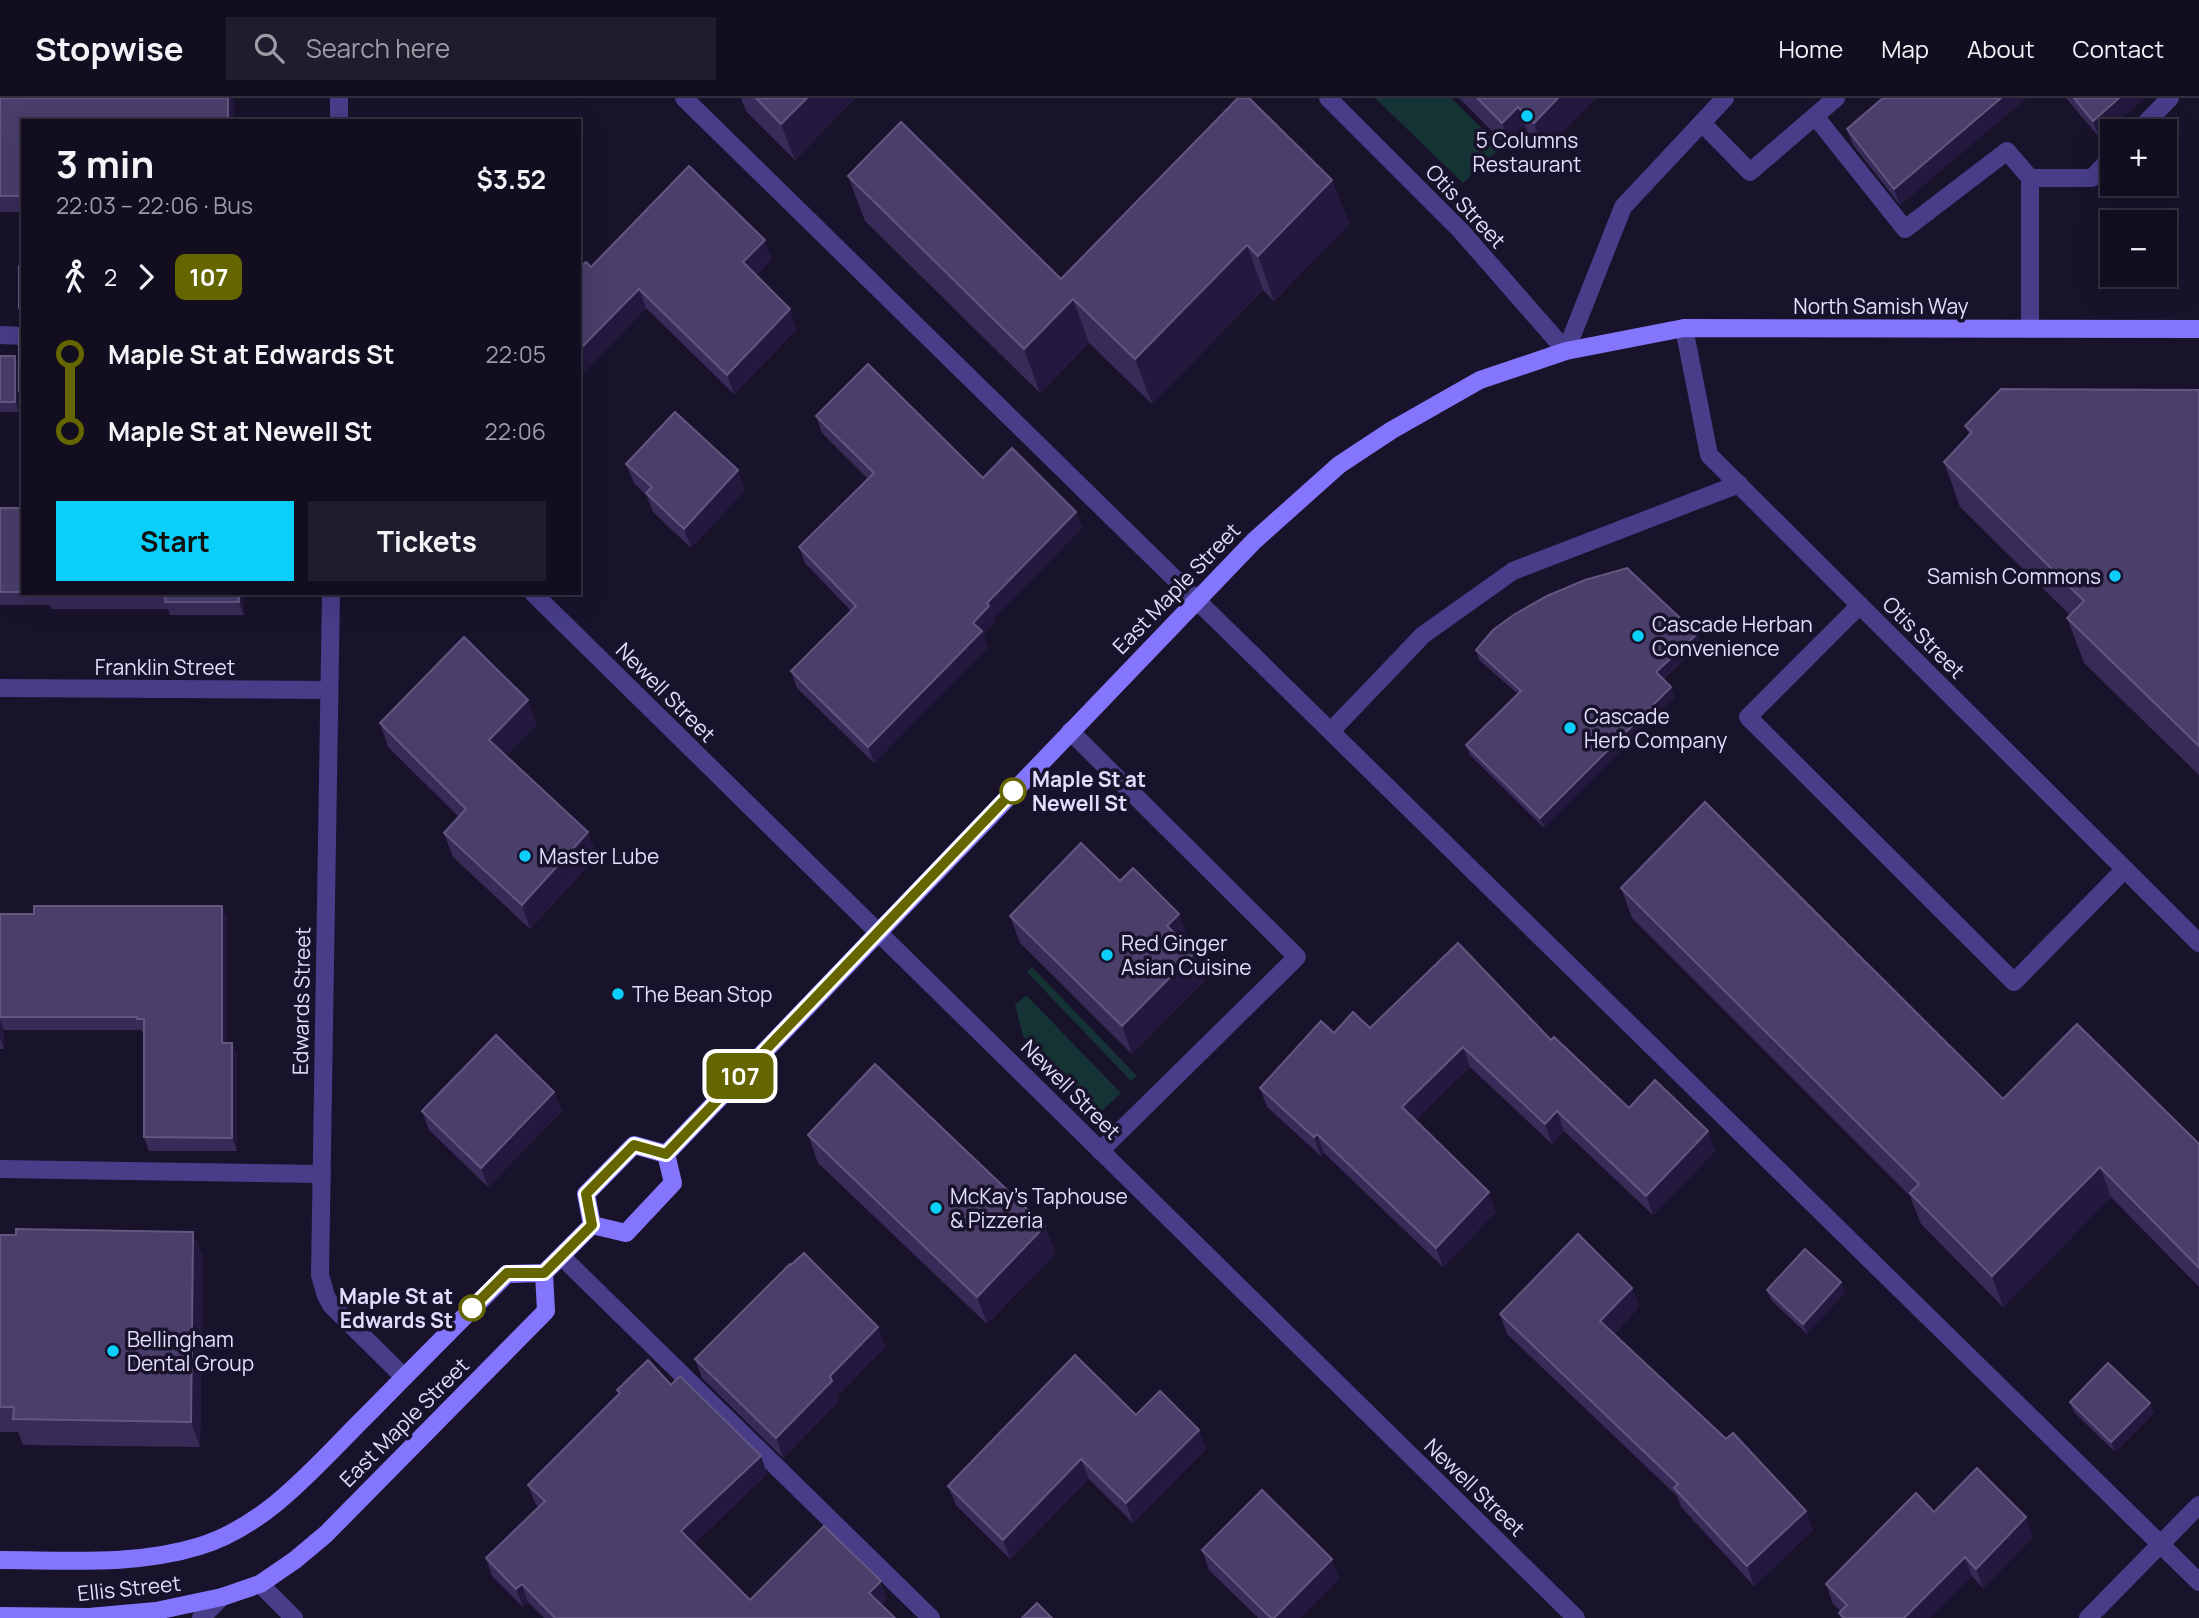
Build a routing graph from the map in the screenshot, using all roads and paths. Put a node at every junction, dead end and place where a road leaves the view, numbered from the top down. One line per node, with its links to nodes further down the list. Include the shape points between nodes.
1 (339, 98): 8 (street)
2 (684, 98): 22 (street)
3 (1328, 98): 18 (street, Otis Street, via 1461,231)
4 (1725, 98): 10 (street)
5 (1836, 98): 7 (street)
6 (2170, 98): 9 (street)
7 (1815, 117): 10 (street, via 1750,172); 12 (street, via 1905,229 2007,151)
8 (338, 119)
9 (2150, 119)
10 (1702, 123): 18 (street, via 1623,207)
11 (2100, 170): 12 (street, via 2092,178)
12 (2030, 178): 14 (street)
13 (1684, 328): 14 (main road, North Samish Way); 18 (main road, North Samish Way); 19 (street, Otis Street, via 1709,455)
14 (2030, 329): 15 (main road, North Samish Way)
15 (2199, 330)
16 (0, 335): 17 (street)
17 (21, 336)
18 (1566, 351): 22 (main road, East Maple Street, via 1480,380 1339,465)
19 (1739, 484): 23 (street, Otis Street); 27 (street, via 1513,571 1423,635)
20 (331, 595): 25 (street, Edwards Street)
21 (535, 595): 29 (street, Newell Street)
22 (1196, 599): 26 (main road, East Maple Street); 27 (street)
23 (1860, 605): 28 (street, Otis Street); 28 (street, via 1748,717 2014,982)
24 (0, 688): 25 (street, Franklin Street)
25 (330, 690): 34 (street, Edwards Street)
26 (1070, 731): 29 (main road, East Maple Street); 31 (street, via 1297,957)
27 (1331, 731): 41 (street)
28 (2125, 870): 30 (street, Otis Street)
29 (878, 932): 31 (street, Newell Street); 32 (main road, East Maple Street)
30 (2199, 943)
31 (1100, 1151): 50 (street, Newell Street)
32 (666, 1154): 35 (main road, via 673,1183 626,1233); 35 (main road, via 634,1145 586,1194)
33 (0, 1169): 34 (street)
34 (322, 1174): 38 (street, Edwards Street, via 320,1275 326,1296)
35 (592, 1225): 36 (main road)
36 (561, 1256): 37 (main road); 49 (street)
37 (544, 1273): 38 (main road, East Maple Street, via 507,1273); 44 (main road, East Maple Street, via 546,1311 326,1534)
38 (404, 1377): 40 (main road, East Maple Street, via 284,1498)
39 (2199, 1505): 41 (street)
40 (242, 1525): 42 (main road, Ellis Street, via 222,1538 157,1556)
41 (2160, 1544): 43 (street); 51 (street)
42 (0, 1560)
43 (2199, 1582)
44 (260, 1584): 45 (main road, Ellis Street); 48 (street)
45 (222, 1597): 46 (main road, Ellis Street, via 156,1611 89,1618); 47 (street)
46 (0, 1616)
47 (201, 1618)
48 (294, 1618)
49 (931, 1618)
50 (1576, 1618)
51 (2088, 1618)

